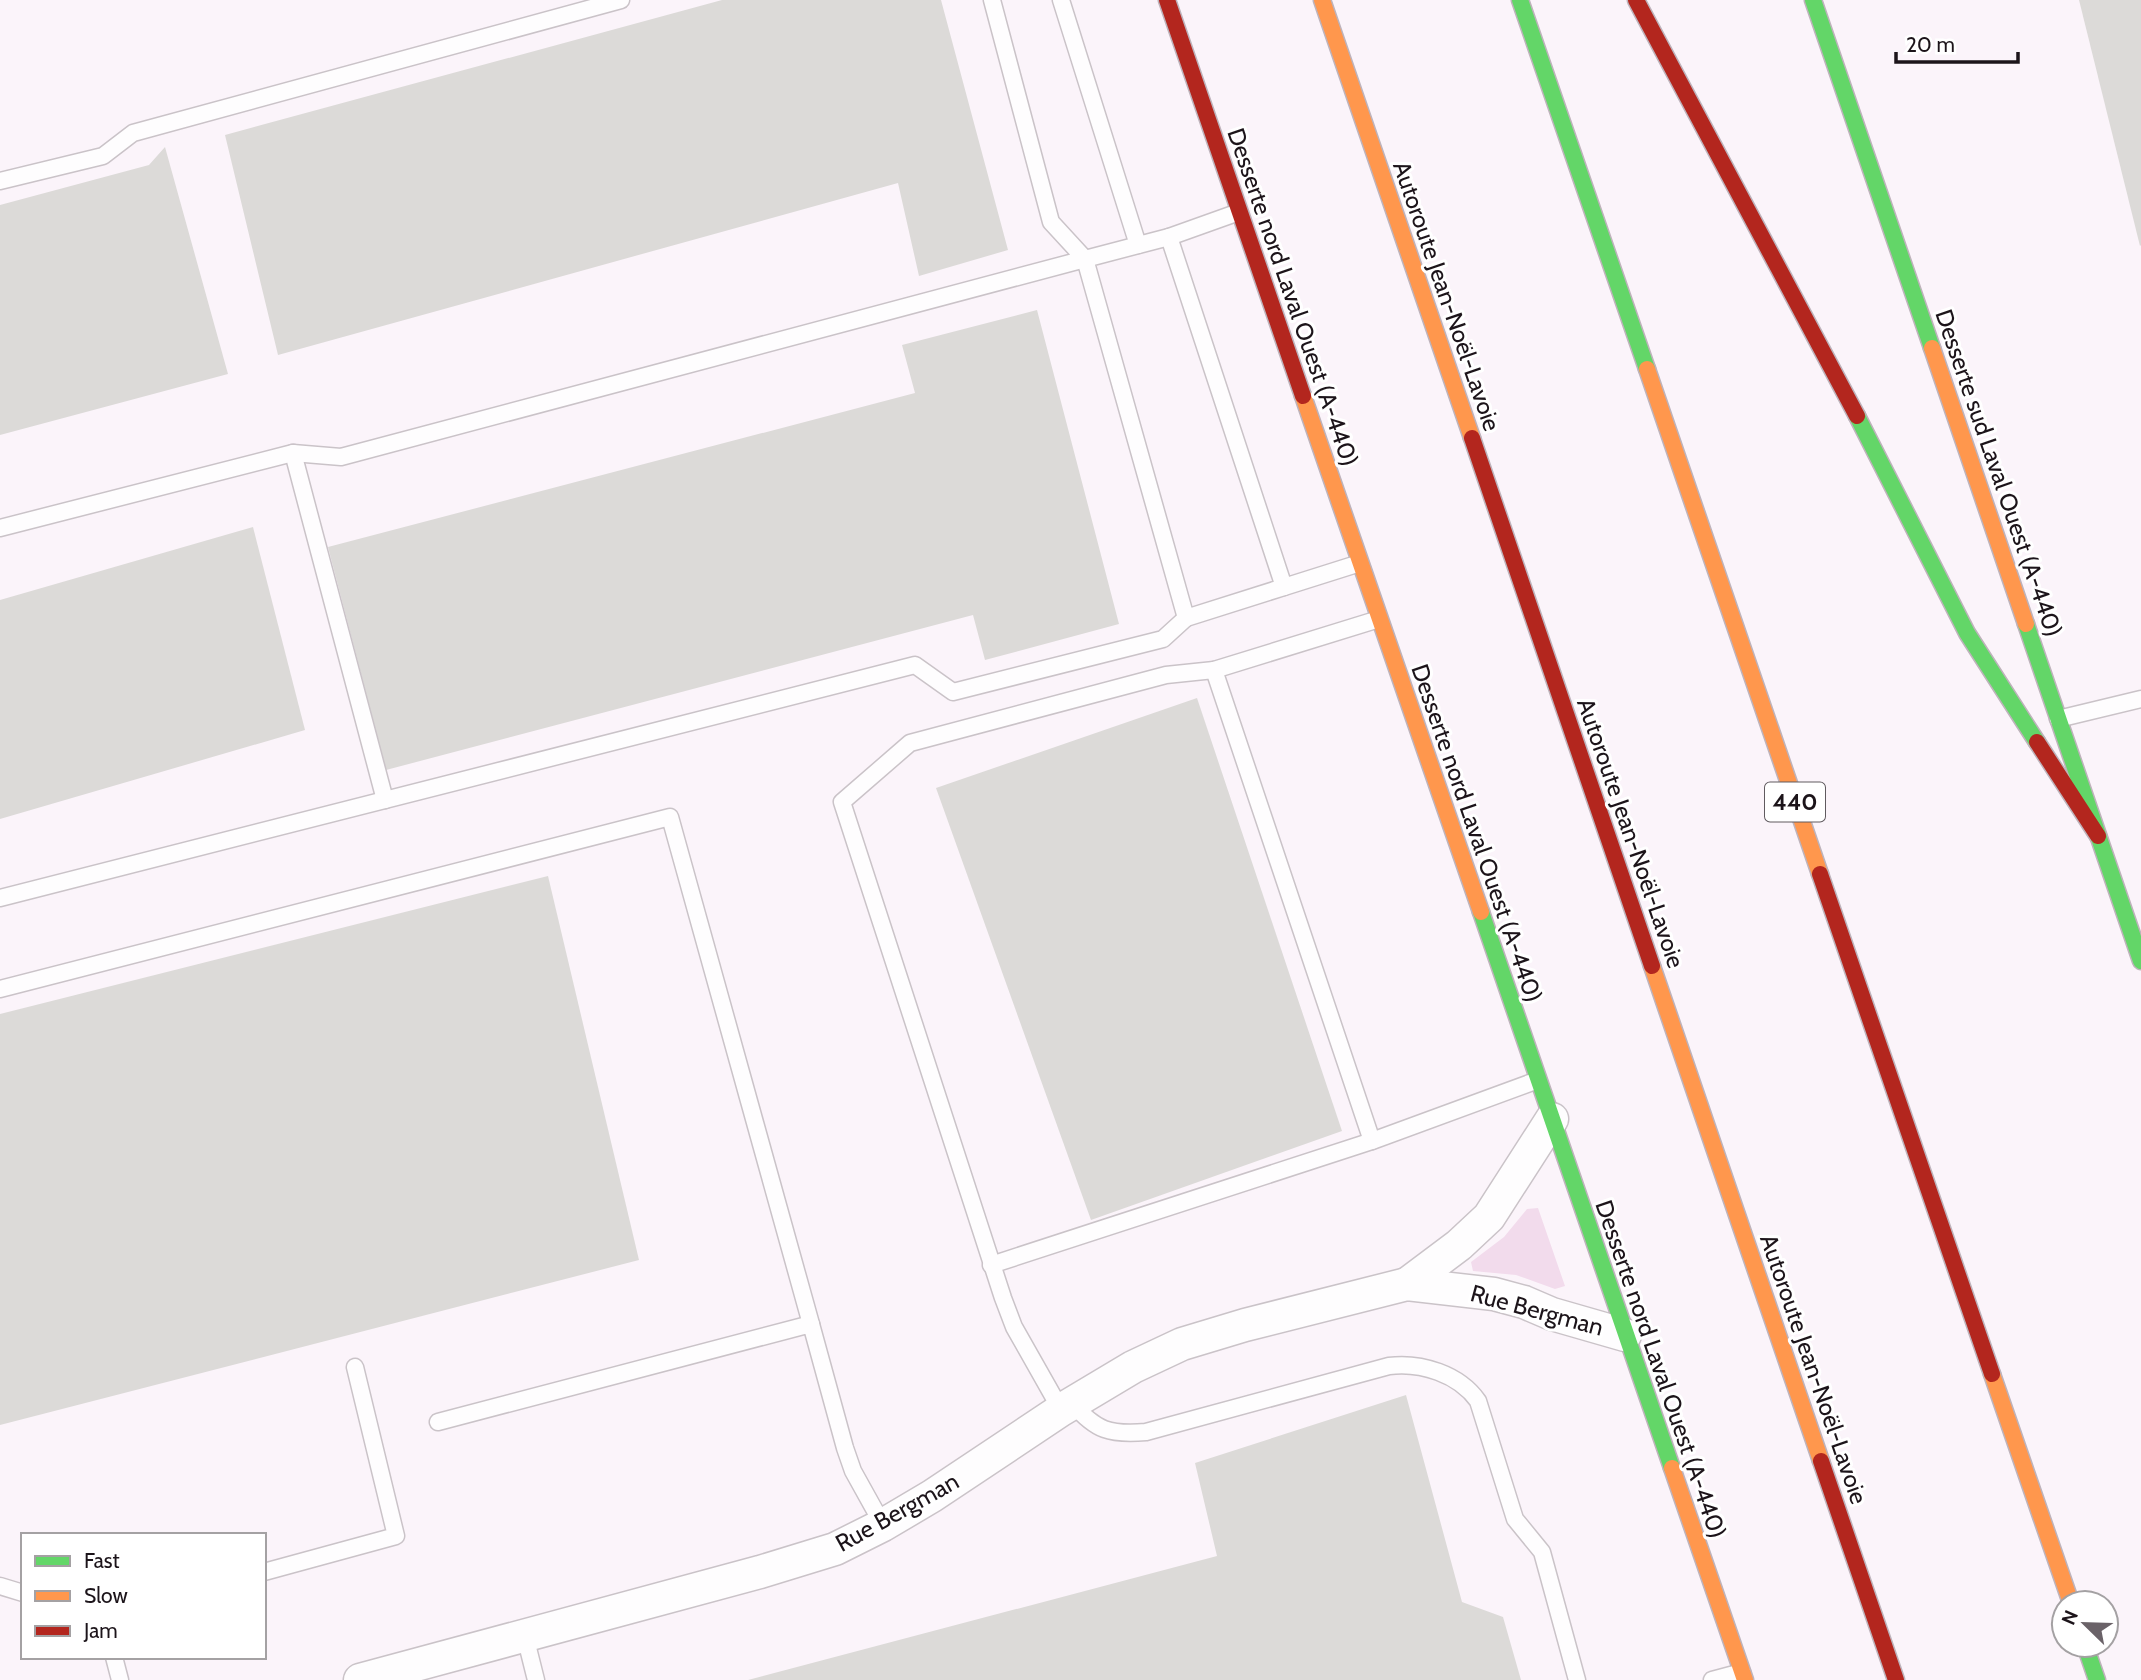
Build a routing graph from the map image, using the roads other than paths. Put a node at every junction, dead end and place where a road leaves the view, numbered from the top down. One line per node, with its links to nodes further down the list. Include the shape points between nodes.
1 (621, 0): 9 (lane, via 133,133 103,156)
2 (992, 0): 13 (lane, via 1051,222)
3 (1061, 0): 12 (lane)
4 (1167, 0): 10 (main road, Desserte nord Laval Ouest (A-440))
5 (1322, 0): 52 (main road, Autoroute Jean-Noël-Lavoie)
6 (1520, 0): 41 (main road, 440)
7 (1636, 0): 24 (main road, via 1967,633)
8 (1813, 0): 22 (main road, Desserte sud Laval Ouest (A-440))
9 (0, 181)
10 (1239, 212): 11 (lane); 16 (main road, Desserte nord Laval Ouest (A-440))
11 (1169, 237): 12 (lane); 17 (lane)
12 (1138, 245): 13 (lane)
13 (1084, 259): 14 (lane, via 341,457); 18 (lane)
14 (293, 453): 15 (lane); 23 (lane)
15 (0, 528)
16 (1360, 563): 17 (lane); 19 (main road, Desserte nord Laval Ouest (A-440))
17 (1283, 587): 18 (lane)
18 (1186, 618): 23 (lane, via 1163,639 953,692 915,665)
19 (1379, 619): 20 (lane); 28 (main road, Desserte nord Laval Ouest (A-440))
20 (1214, 670): 30 (lane); 31 (lane, via 1166,675 910,743 842,802)
21 (2141, 699): 22 (lane)
22 (2058, 719): 24 (main road, Desserte sud Laval Ouest (A-440))
23 (385, 800): 25 (lane)
24 (2098, 836): 26 (main road, Desserte sud Laval Ouest (A-440))
25 (0, 898)
26 (2141, 961)
27 (0, 989): 33 (lane, via 670,817)
28 (1538, 1080): 29 (main road, Desserte nord Laval Ouest (A-440)); 30 (lane)
29 (1552, 1119): 32 (street, Rue Bergman, via 1489,1217); 34 (main road, Desserte nord Laval Ouest (A-440))
30 (1372, 1142): 31 (lane)
31 (991, 1265): 36 (lane, via 1014,1326)
32 (1408, 1284): 34 (street, Rue Bergman, via 1494,1294); 36 (street, Rue Bergman, via 1182,1344)
33 (811, 1324): 37 (lane); 38 (lane, via 853,1471)
34 (1625, 1335): 46 (main road, Desserte nord Laval Ouest (A-440))
35 (355, 1367): 39 (lane, via 396,1536)
36 (1067, 1407): 38 (street, Rue Bergman); 50 (lane, via 1098,1428 1129,1434 1389,1366 1408,1364 1453,1378 1478,1401 1515,1519 1542,1552)
37 (438, 1422)
38 (883, 1525): 43 (street, Rue Bergman, via 835,1549 787,1565)
39 (266, 1571)
40 (0, 1586): 42 (lane)
41 (2066, 1589)
42 (21, 1592)
43 (525, 1636): 48 (street, Rue Bergman); 49 (lane)
44 (115, 1659): 47 (lane)
45 (2090, 1659): 53 (main road)
46 (1744, 1676): 51 (lane)
47 (120, 1680)
48 (360, 1680)
49 (536, 1680)
50 (1577, 1680)
51 (1712, 1680)
52 (1896, 1680)
53 (2097, 1680)

